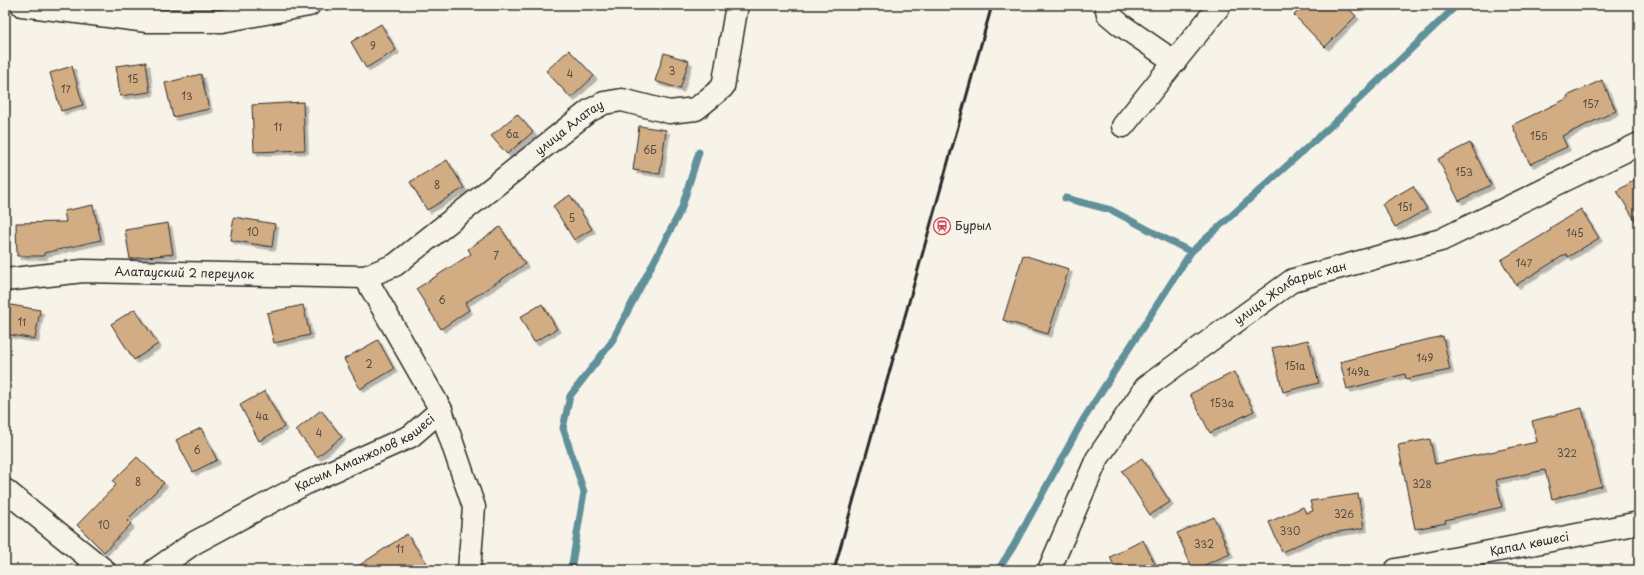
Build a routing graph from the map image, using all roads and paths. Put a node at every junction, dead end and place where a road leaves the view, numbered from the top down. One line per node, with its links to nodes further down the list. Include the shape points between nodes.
1 (22, 5): 2 (street, via 147,21 222,21)
2 (309, 5)
3 (737, 5): 9 (street, улица Алатау, via 723,87 696,109 669,112 622,100 604,103 589,111 395,265)
4 (1106, 5): 6 (street, via 1112,18)
5 (1220, 5): 6 (street)
6 (1175, 62): 7 (street)
7 (1123, 126)
8 (1639, 144): 17 (street, улица Жолбарыс хан, via 1441,240 1293,280 1146,387 1097,459)
9 (365, 278): 10 (street, Алатауский 2 переулок, via 83,271); 11 (street, Қасым Аманжолов көшесі)
10 (5, 280)
11 (441, 410): 15 (street, Қасым Аманжолов көшесі, via 411,436 308,482 194,543); 16 (street, via 474,507)
12 (5, 490): 14 (street)
13 (1639, 523): 18 (street, Қапал көшесі)
14 (104, 570)
15 (155, 570)
16 (469, 570)
17 (1049, 570)
18 (1396, 570)

